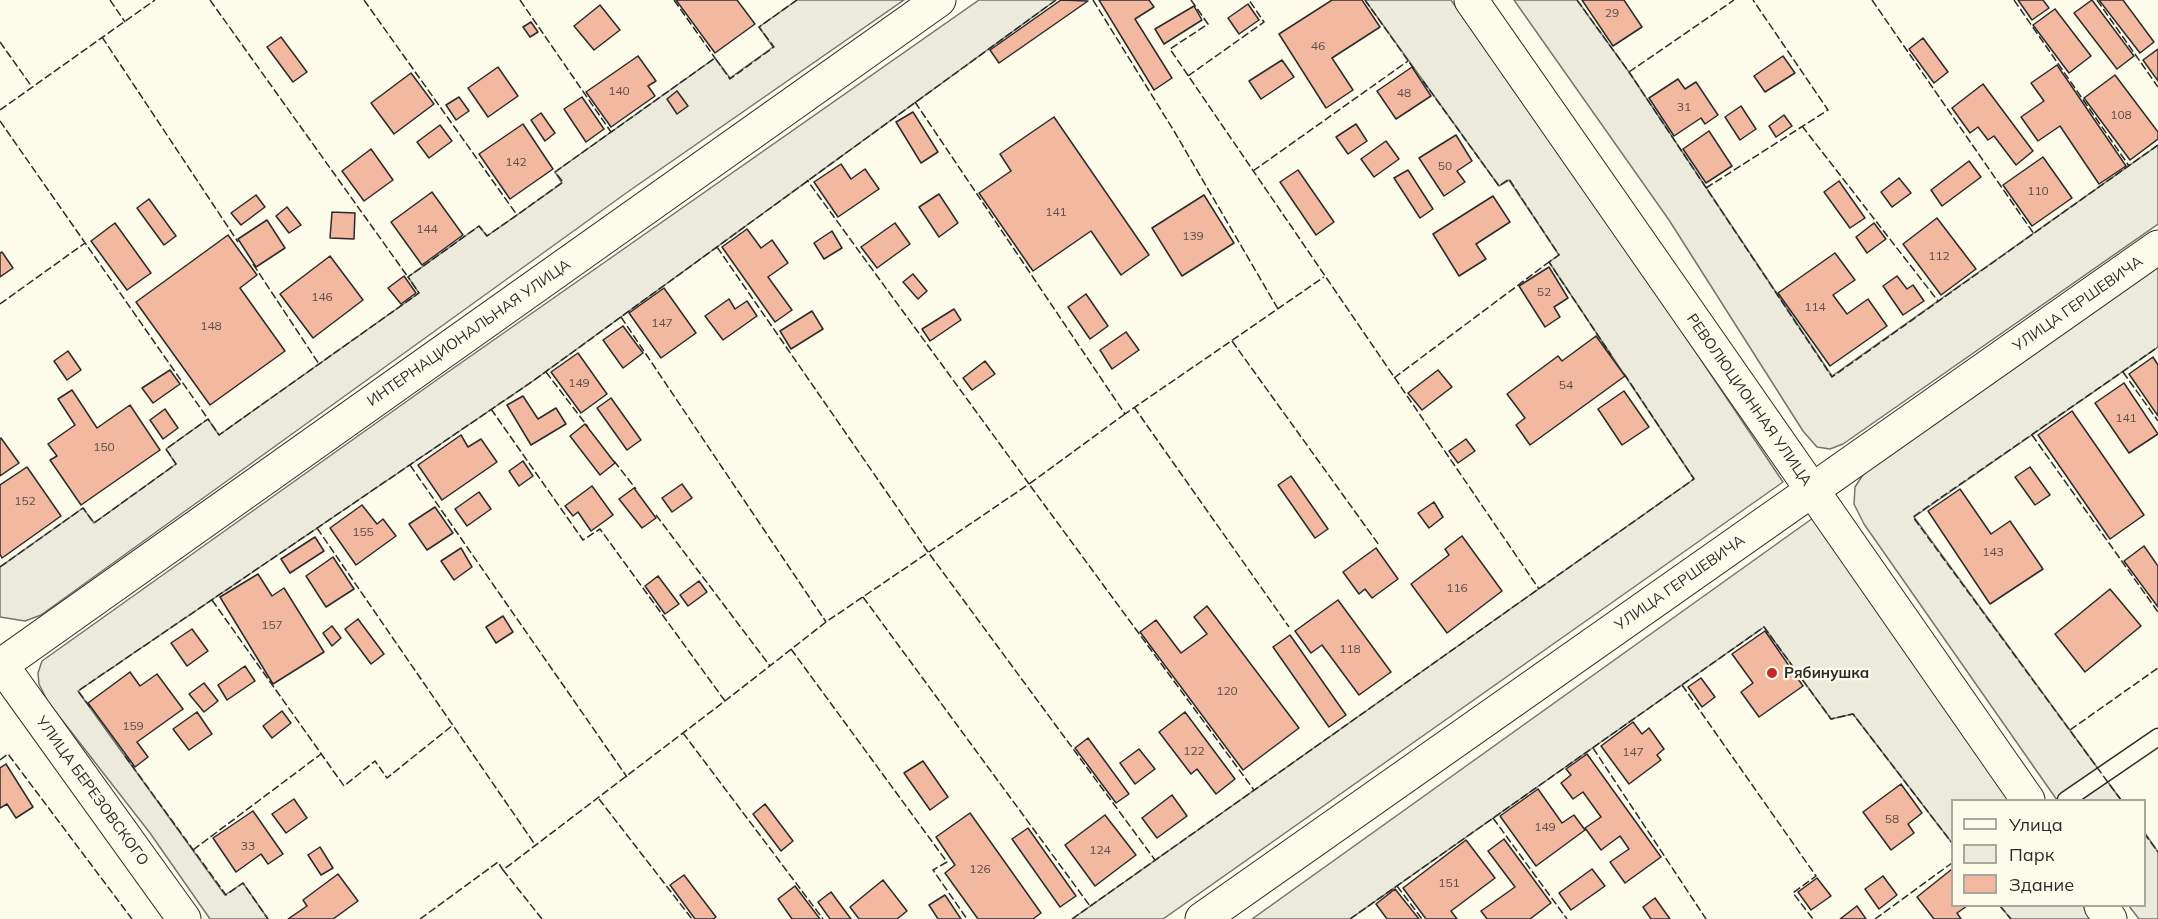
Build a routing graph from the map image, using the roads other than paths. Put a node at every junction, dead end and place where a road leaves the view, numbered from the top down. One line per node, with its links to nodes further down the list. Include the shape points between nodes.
1 (939, 0): 5 (street, ИНТЕРНАЦИОНАЛЬНАЯ УЛИЦА)
2 (1470, 0): 4 (street, РЕВОЛЮЦИОННАЯ УЛИЦА)
3 (2158, 247): 4 (street, УЛИЦА ГЕРШЕВИЧА)
4 (1812, 490): 7 (street, РЕВОЛЮЦИОННАЯ УЛИЦА); 10 (street, УЛИЦА ГЕРШЕВИЧА)
5 (0, 665): 9 (street, УЛИЦА БЕРЕЗОВСКОГО)
6 (2158, 737): 8 (lane)
7 (2027, 799)
8 (2069, 799)
9 (184, 919)
10 (1202, 919)

